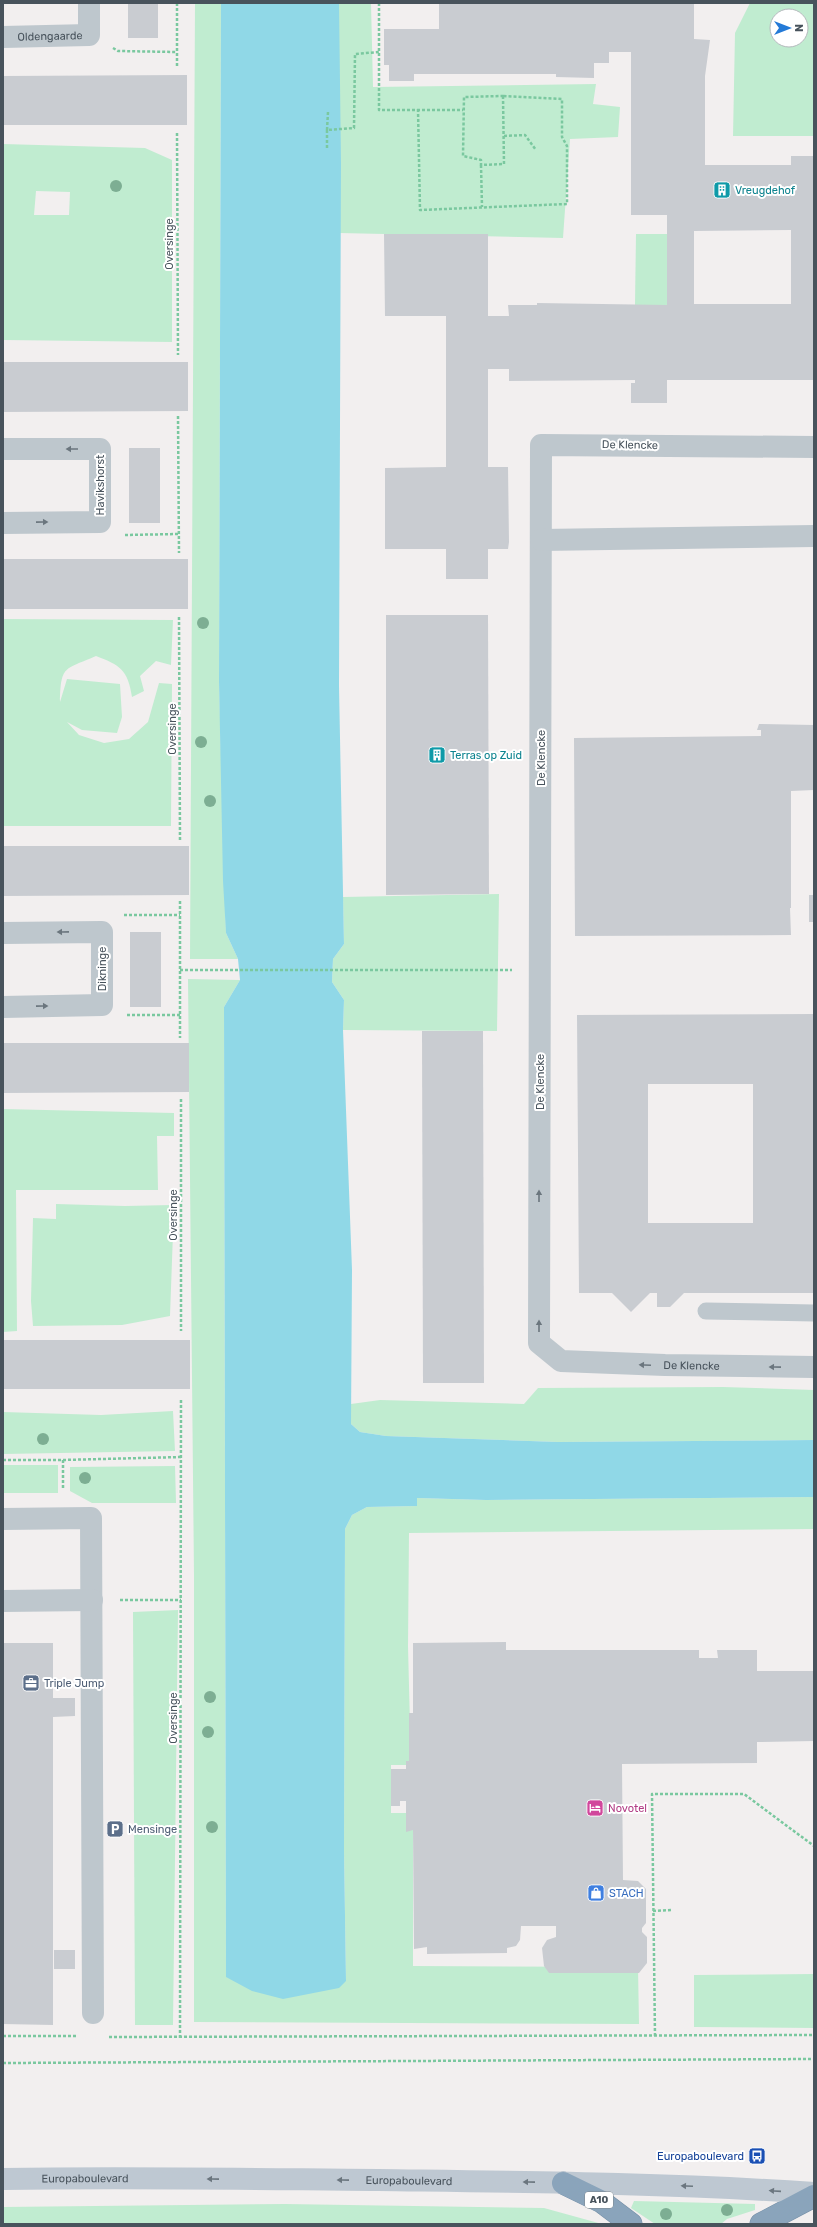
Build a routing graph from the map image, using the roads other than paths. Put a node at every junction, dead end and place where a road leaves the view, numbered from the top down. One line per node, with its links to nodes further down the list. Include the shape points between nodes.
1 (89, 3): 2 (street, Oldengaarde, via 89,36)
2 (3, 37)
3 (814, 447): 7 (street, De Klencke, via 541,445)
4 (3, 449): 5 (street, Havikshorst, one-way to 4, via 100,522 100,449)
5 (3, 523)
6 (814, 536): 7 (street)
7 (541, 540): 12 (street, De Klencke, one-way to 7, via 561,1361 539,1343)
8 (3, 933): 9 (street, Dikninge, one-way to 8, via 102,1005 102,932)
9 (3, 1007)
10 (706, 1311): 11 (lane)
11 (814, 1313)
12 (814, 1367)
13 (3, 1519): 14 (street, via 90,1518)
14 (92, 1600): 15 (street); 16 (street)
15 (3, 1601)
16 (93, 2013)
17 (3, 2178): 18 (main road, Europaboulevard, one-way to 17)
18 (564, 2183): 19 (main road, Europaboulevard, one-way to 18, via 726,2187); 21 (highway, A10, via 602,2202)
19 (814, 2193)
20 (814, 2196): 22 (highway)
21 (631, 2224)
22 (761, 2224)

